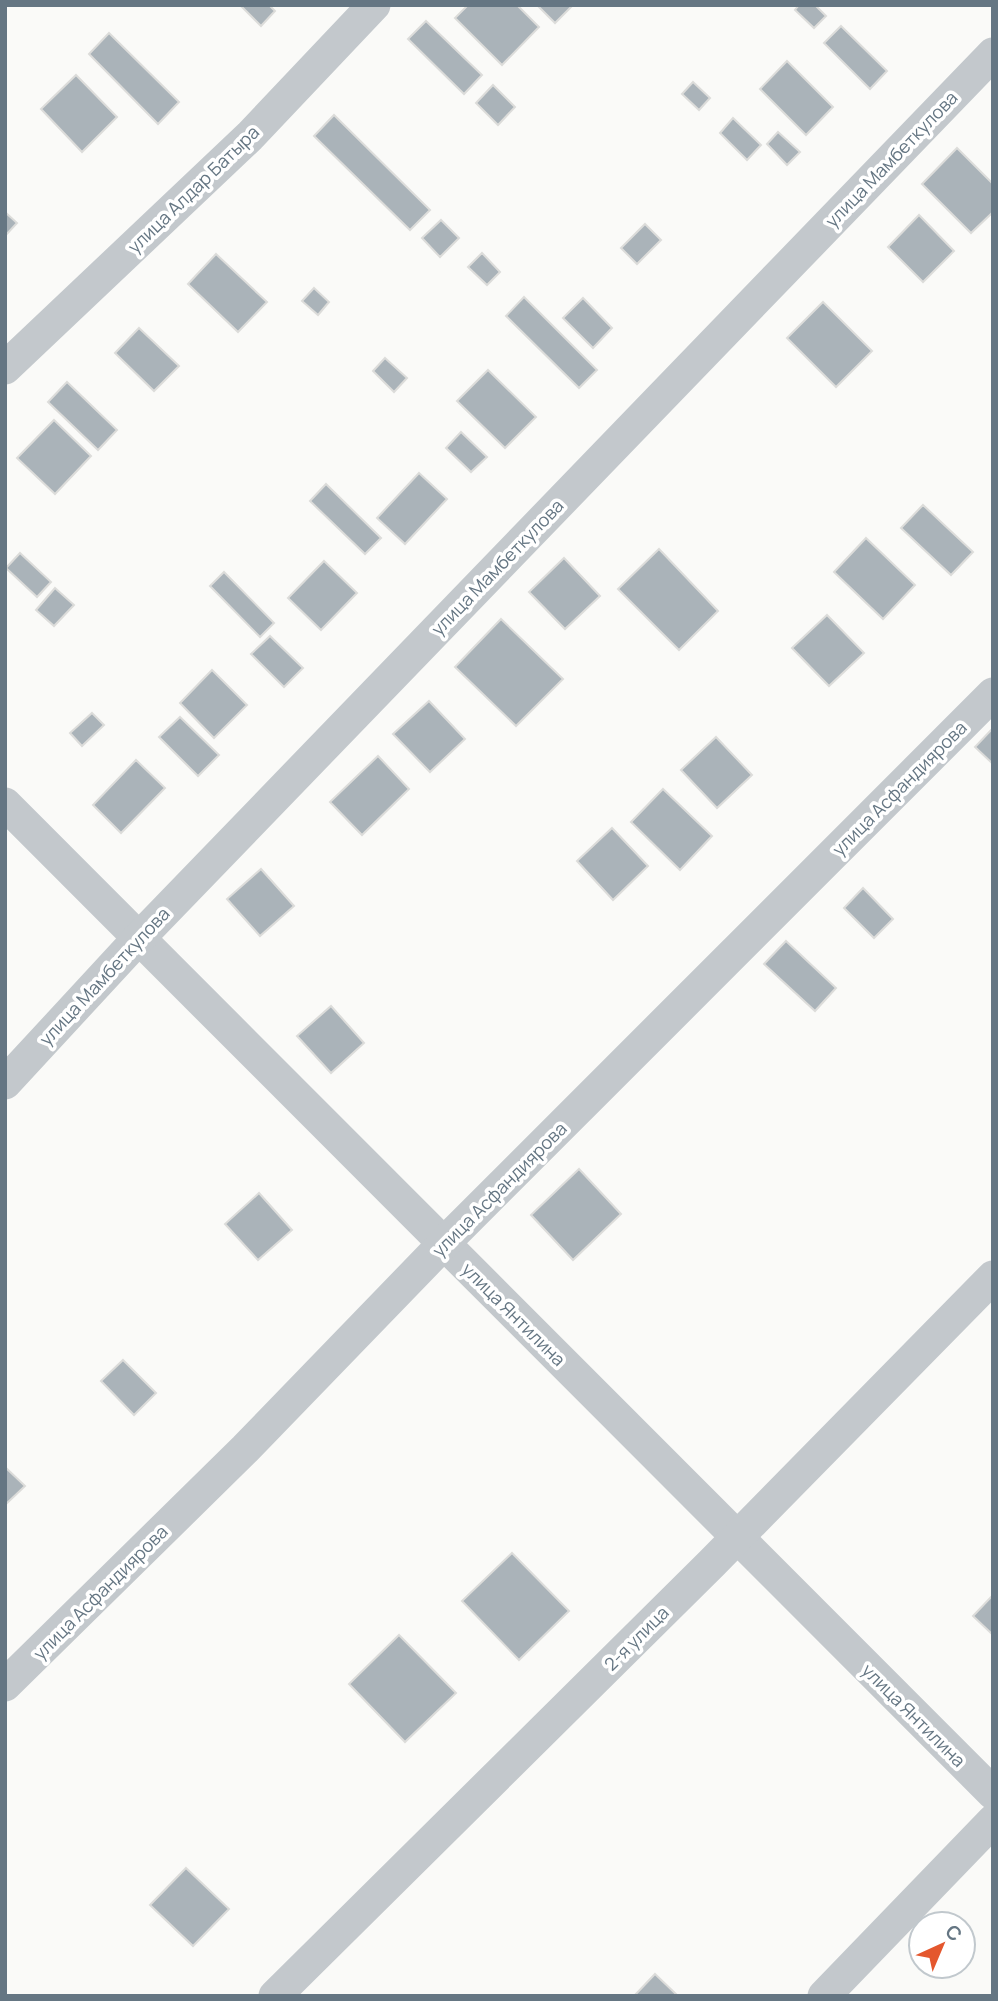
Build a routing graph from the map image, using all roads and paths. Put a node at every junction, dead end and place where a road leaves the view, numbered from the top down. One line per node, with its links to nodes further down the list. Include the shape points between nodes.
1 (374, 5): 3 (street, улица Алдар Батыра, via 250,136)
2 (993, 54): 6 (street, улица Мамбеткулова)
3 (5, 368)
4 (993, 694): 8 (street, улица Асфандиярова)
5 (5, 804): 6 (street, улица Янтилина)
6 (139, 937): 7 (street, улица Мамбеткулова); 8 (street, улица Янтилина)
7 (5, 1083)
8 (444, 1244): 10 (street, улица Янтилина); 11 (street, улица Асфандиярова, via 245,1449)
9 (993, 1277): 10 (street, 2-я улица)
10 (737, 1537): 12 (street, улица Янтилина); 14 (street, 2-я улица)
11 (5, 1685)
12 (993, 1793)
13 (993, 1821): 15 (street)
14 (275, 1996)
15 (824, 1996)

